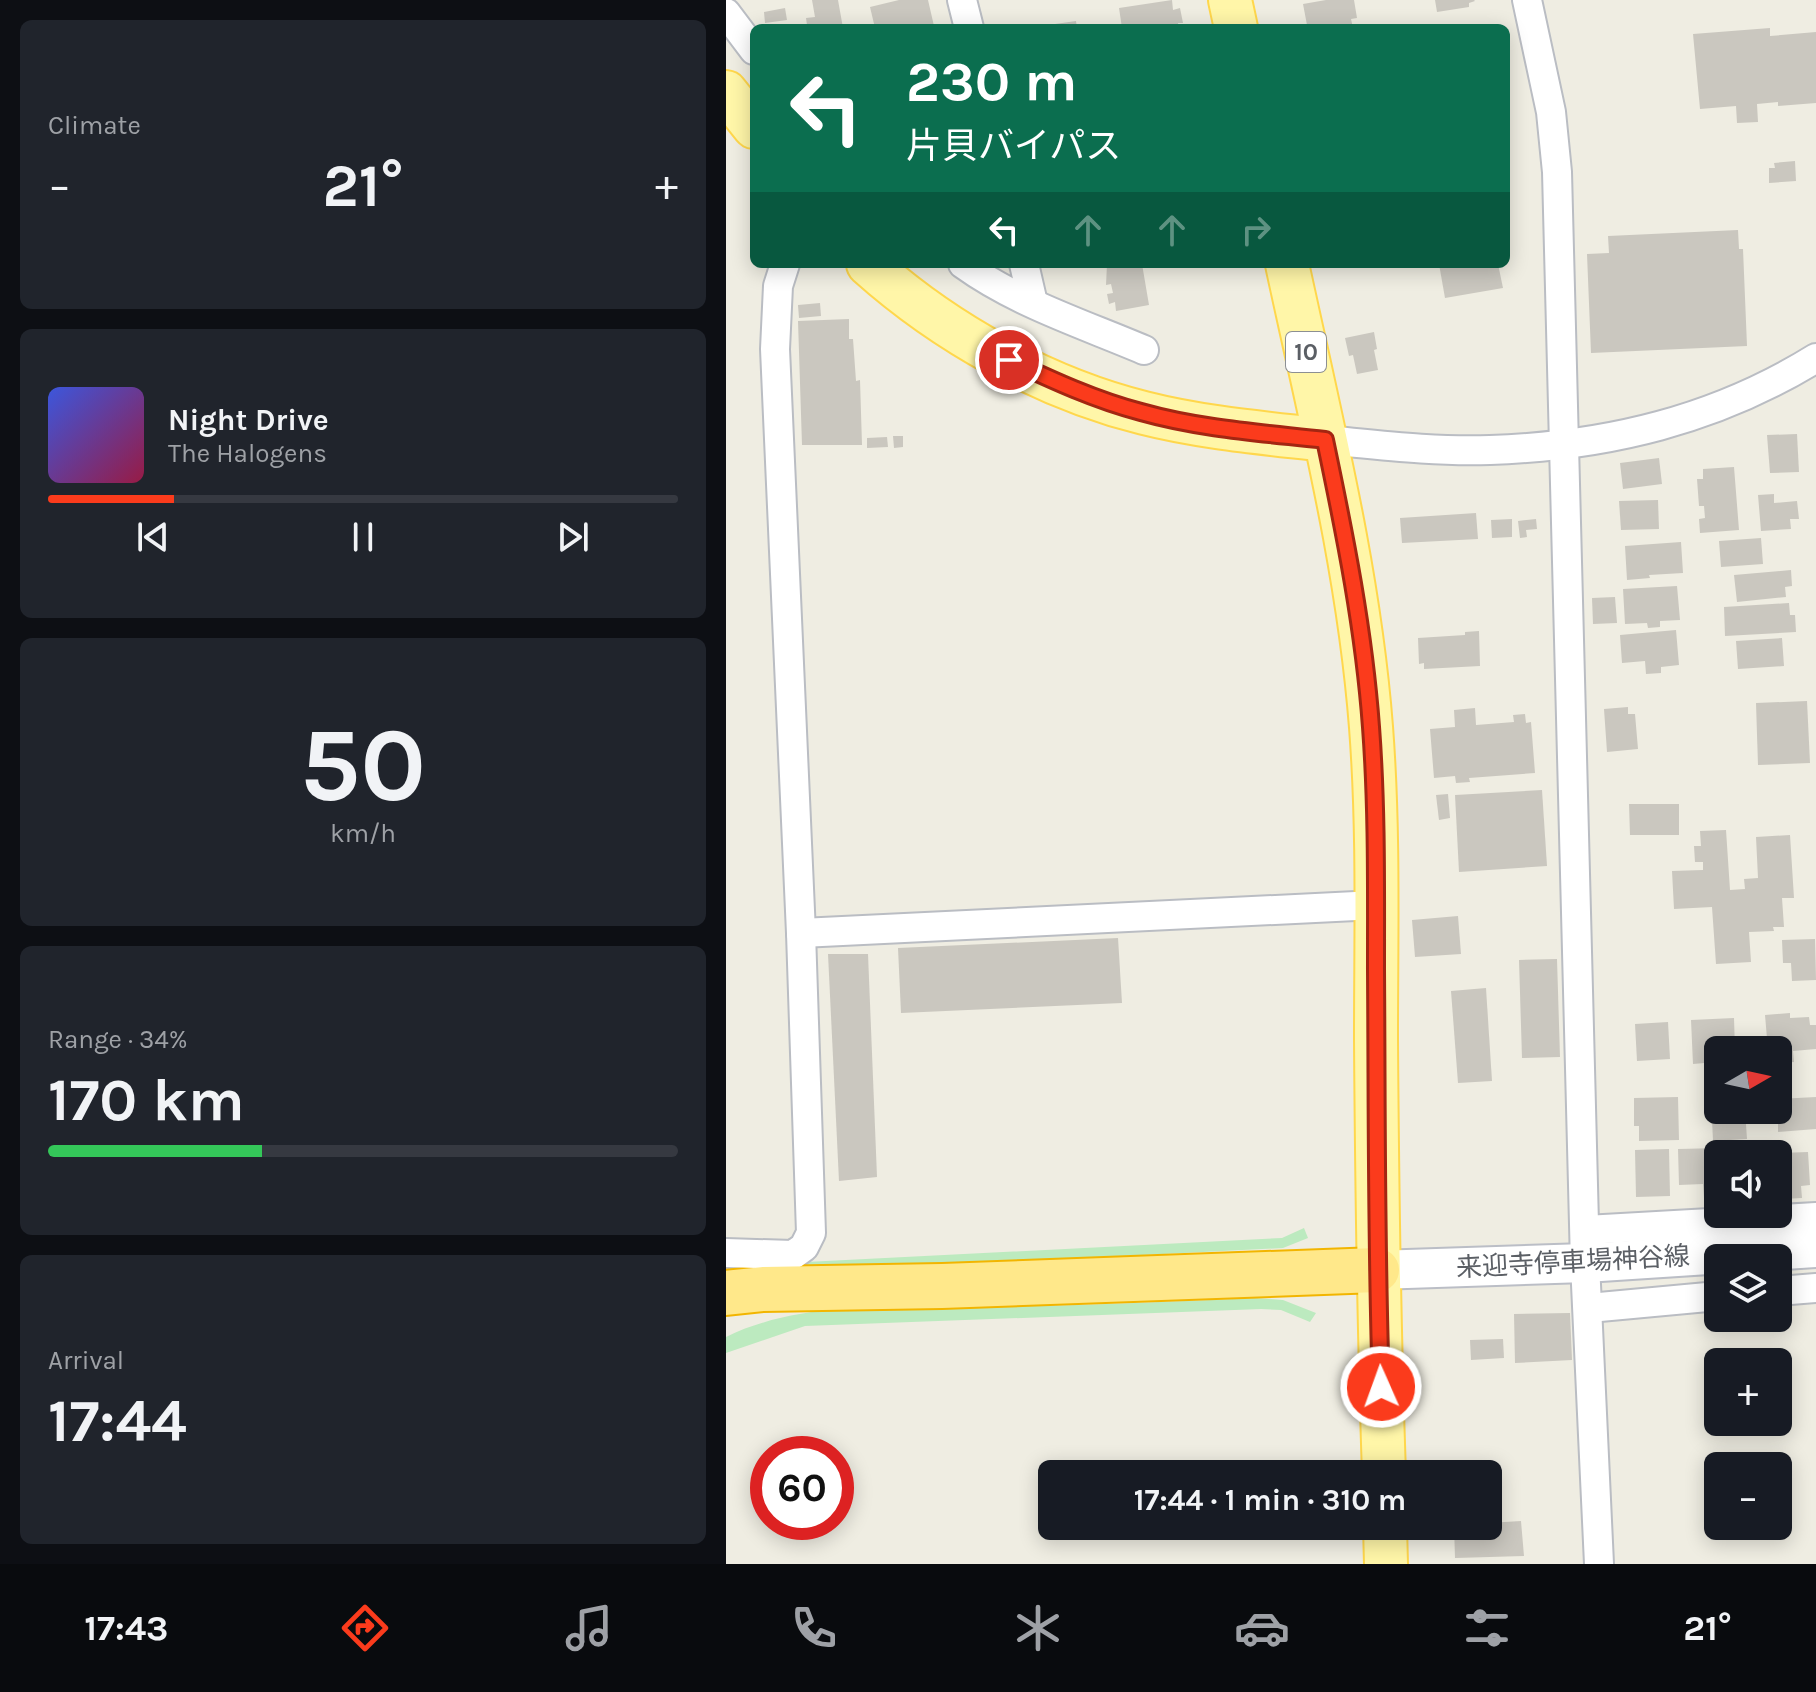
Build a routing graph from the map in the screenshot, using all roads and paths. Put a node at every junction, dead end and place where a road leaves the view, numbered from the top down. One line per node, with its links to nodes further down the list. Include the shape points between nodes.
1 (962, 0): 5 (street)
2 (1230, 0): 6 (main road)
3 (1527, 0): 19 (street, via 1551,112 1557,172)
4 (726, 13): 7 (street)
5 (968, 24)
6 (1235, 24)
7 (750, 45)
8 (726, 92): 9 (main road)
9 (750, 122)
10 (784, 268): 21 (street, via 775,349)
11 (873, 268): 18 (main road, via 948,326 1080,393 1220,428)
12 (968, 268): 15 (street)
13 (1025, 268): 15 (street)
14 (1288, 268): 18 (main road, 10)
15 (1033, 303): 16 (street)
16 (1144, 350)
17 (1816, 358): 19 (street, via 1707,413)
18 (1325, 440): 19 (street, via 1488,451); 20 (main road, via 1365,657)
19 (1564, 446): 23 (street)
20 (1376, 905): 21 (street); 26 (main road)
21 (801, 933): 25 (street, via 811,1233 793,1255)
22 (1816, 1217): 23 (street)
23 (1586, 1246): 24 (main road, 来迎寺停車場神谷線); 26 (main road, 来迎寺停車場神谷線); 32 (street)
24 (1816, 1248)
25 (726, 1253)
26 (1377, 1270): 27 (highway); 34 (main road)
27 (942, 1286): 30 (highway); 33 (highway, via 771,1304)
28 (1816, 1288): 29 (street)
29 (1792, 1290)
30 (726, 1293)
31 (1704, 1297): 32 (street)
32 (1589, 1308): 37 (street)
33 (726, 1317)
34 (1384, 1460)
35 (1385, 1540): 36 (main road)
36 (1386, 1564)
37 (1599, 1564)

